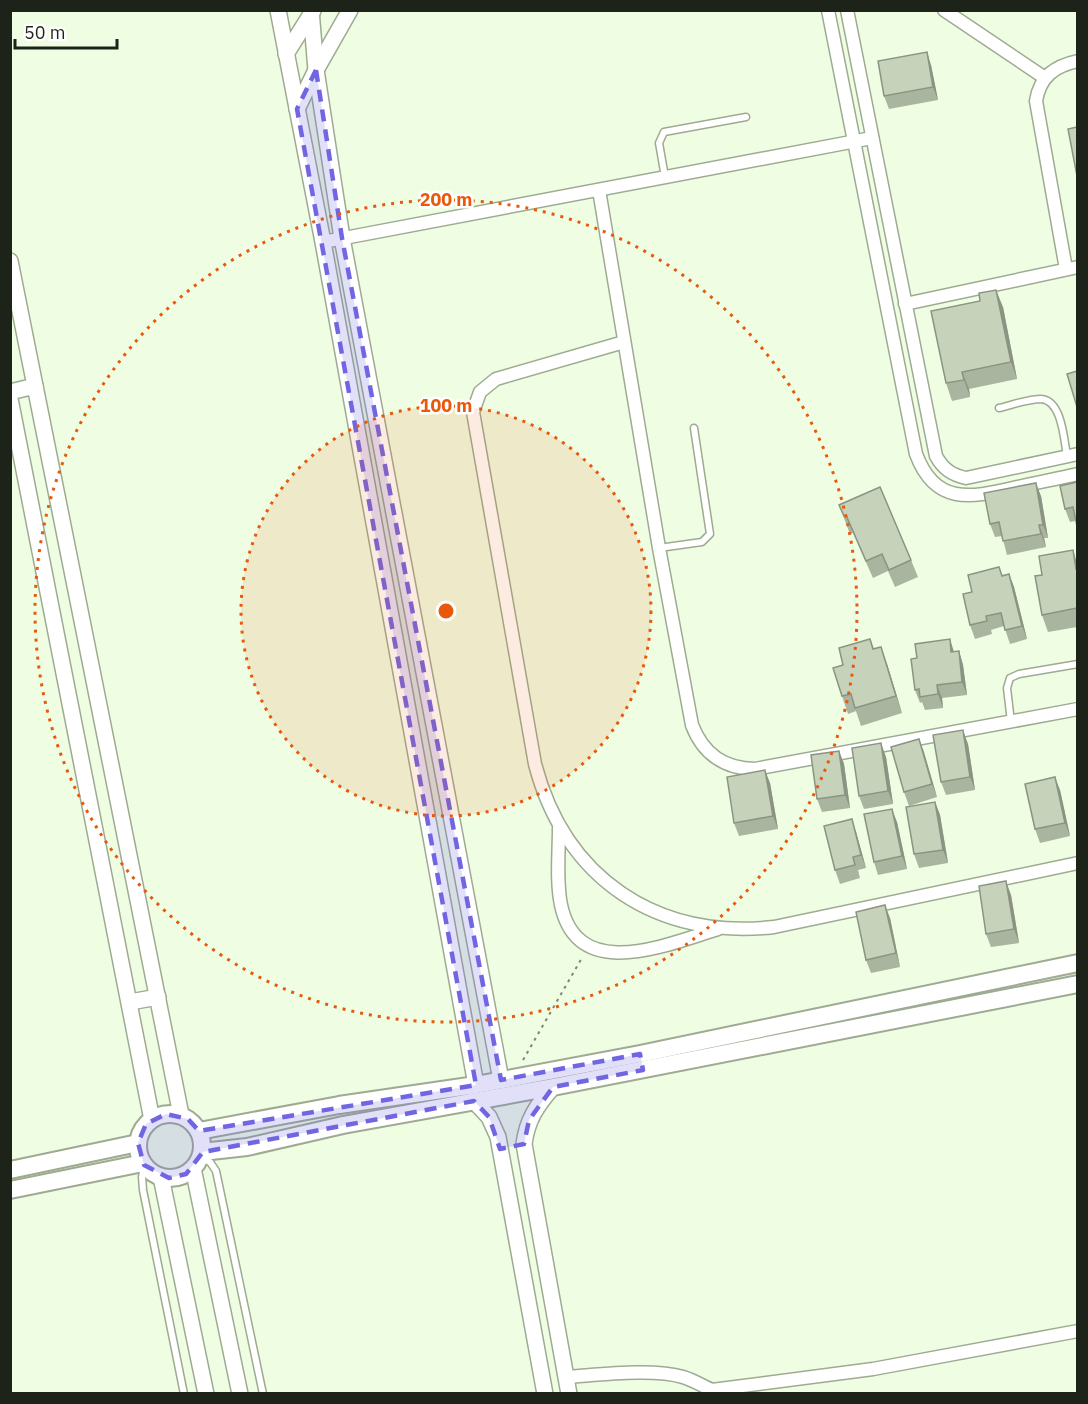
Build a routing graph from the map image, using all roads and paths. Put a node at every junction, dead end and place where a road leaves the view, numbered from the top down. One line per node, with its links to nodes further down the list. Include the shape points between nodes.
1 (278, 10): 7 (street)
2 (350, 10): 9 (street)
3 (828, 10): 14 (street)
4 (847, 10): 13 (street)
5 (944, 10): 10 (street)
6 (312, 11): 7 (street); 9 (street)
7 (286, 54): 11 (street)
8 (1077, 61): 10 (street, via 1057,68)
9 (316, 69): 11 (street); 17 (street)
10 (1045, 78): 20 (street, via 1037,93 1037,109)
11 (297, 109): 18 (street)
12 (746, 117): 15 (lane, via 664,132 658,143)
13 (872, 138): 14 (street); 21 (street)
14 (854, 142): 15 (street); 29 (street, via 916,454 924,471 945,490 966,496)
15 (665, 177): 16 (street)
16 (599, 190): 17 (street); 22 (street)
17 (342, 238): 18 (street); 43 (street)
18 (323, 242): 45 (street)
19 (10, 261): 23 (street)
20 (1072, 268): 21 (street)
21 (905, 304): 28 (street, via 936,456 946,469 959,476 973,477)
22 (624, 342): 30 (street); 34 (street, via 496,379 480,392 473,412 535,764 541,788)
23 (35, 386): 24 (street); 40 (street)
24 (10, 392)
25 (10, 399): 41 (street)
26 (999, 408): 28 (lane, via 1040,399 1050,402 1058,409)
27 (694, 428): 30 (lane, via 710,534 702,542)
28 (1072, 455)
29 (1077, 474)
30 (659, 548): 33 (street, via 692,725 700,743 723,763 755,769)
31 (1077, 664): 33 (lane, via 1010,678 1007,688)
32 (1077, 709): 33 (street)
33 (1011, 722)
34 (559, 826): 36 (street, via 591,868 615,889 671,918); 37 (street, via 563,913 573,932)
35 (1077, 863): 36 (street, via 774,927)
36 (723, 928): 37 (street, via 628,954 608,953)
37 (589, 946): 43 (path)
38 (1077, 963): 42 (main road)
39 (1077, 984): 42 (main road)
40 (158, 998): 41 (street); 47 (street)
41 (130, 1002): 48 (street)
42 (642, 1062): 43 (main road); 44 (main road)
43 (507, 1079): 45 (main road)
44 (553, 1087): 45 (main road); 52 (street, via 534,1110)
45 (475, 1093): 46 (main road); 49 (main road); 53 (street, via 494,1127)
46 (339, 1105): 49 (main road); 50 (main road)
47 (181, 1116): 48 (main road, via 166,1114); 50 (main road)
48 (152, 1119): 51 (main road, via 142,1130)
49 (343, 1125): 54 (main road)
50 (199, 1131): 54 (main road)
51 (138, 1143): 55 (main road); 56 (main road)
52 (524, 1144): 53 (street); 60 (street)
53 (500, 1149): 66 (street)
54 (198, 1160): 57 (main road, via 178,1177); 64 (street); 65 (lane, via 210,1162 216,1171)
55 (143, 1164): 57 (main road); 58 (main road); 62 (lane, via 143,1191)
56 (10, 1170)
57 (161, 1177): 63 (street)
58 (10, 1190)
59 (1077, 1331): 61 (street, via 873,1370)
60 (566, 1377): 61 (street, via 670,1374 692,1380); 67 (street)
61 (710, 1392)
62 (184, 1394)
63 (206, 1394)
64 (240, 1394)
65 (263, 1394)
66 (545, 1394)
67 (569, 1394)

